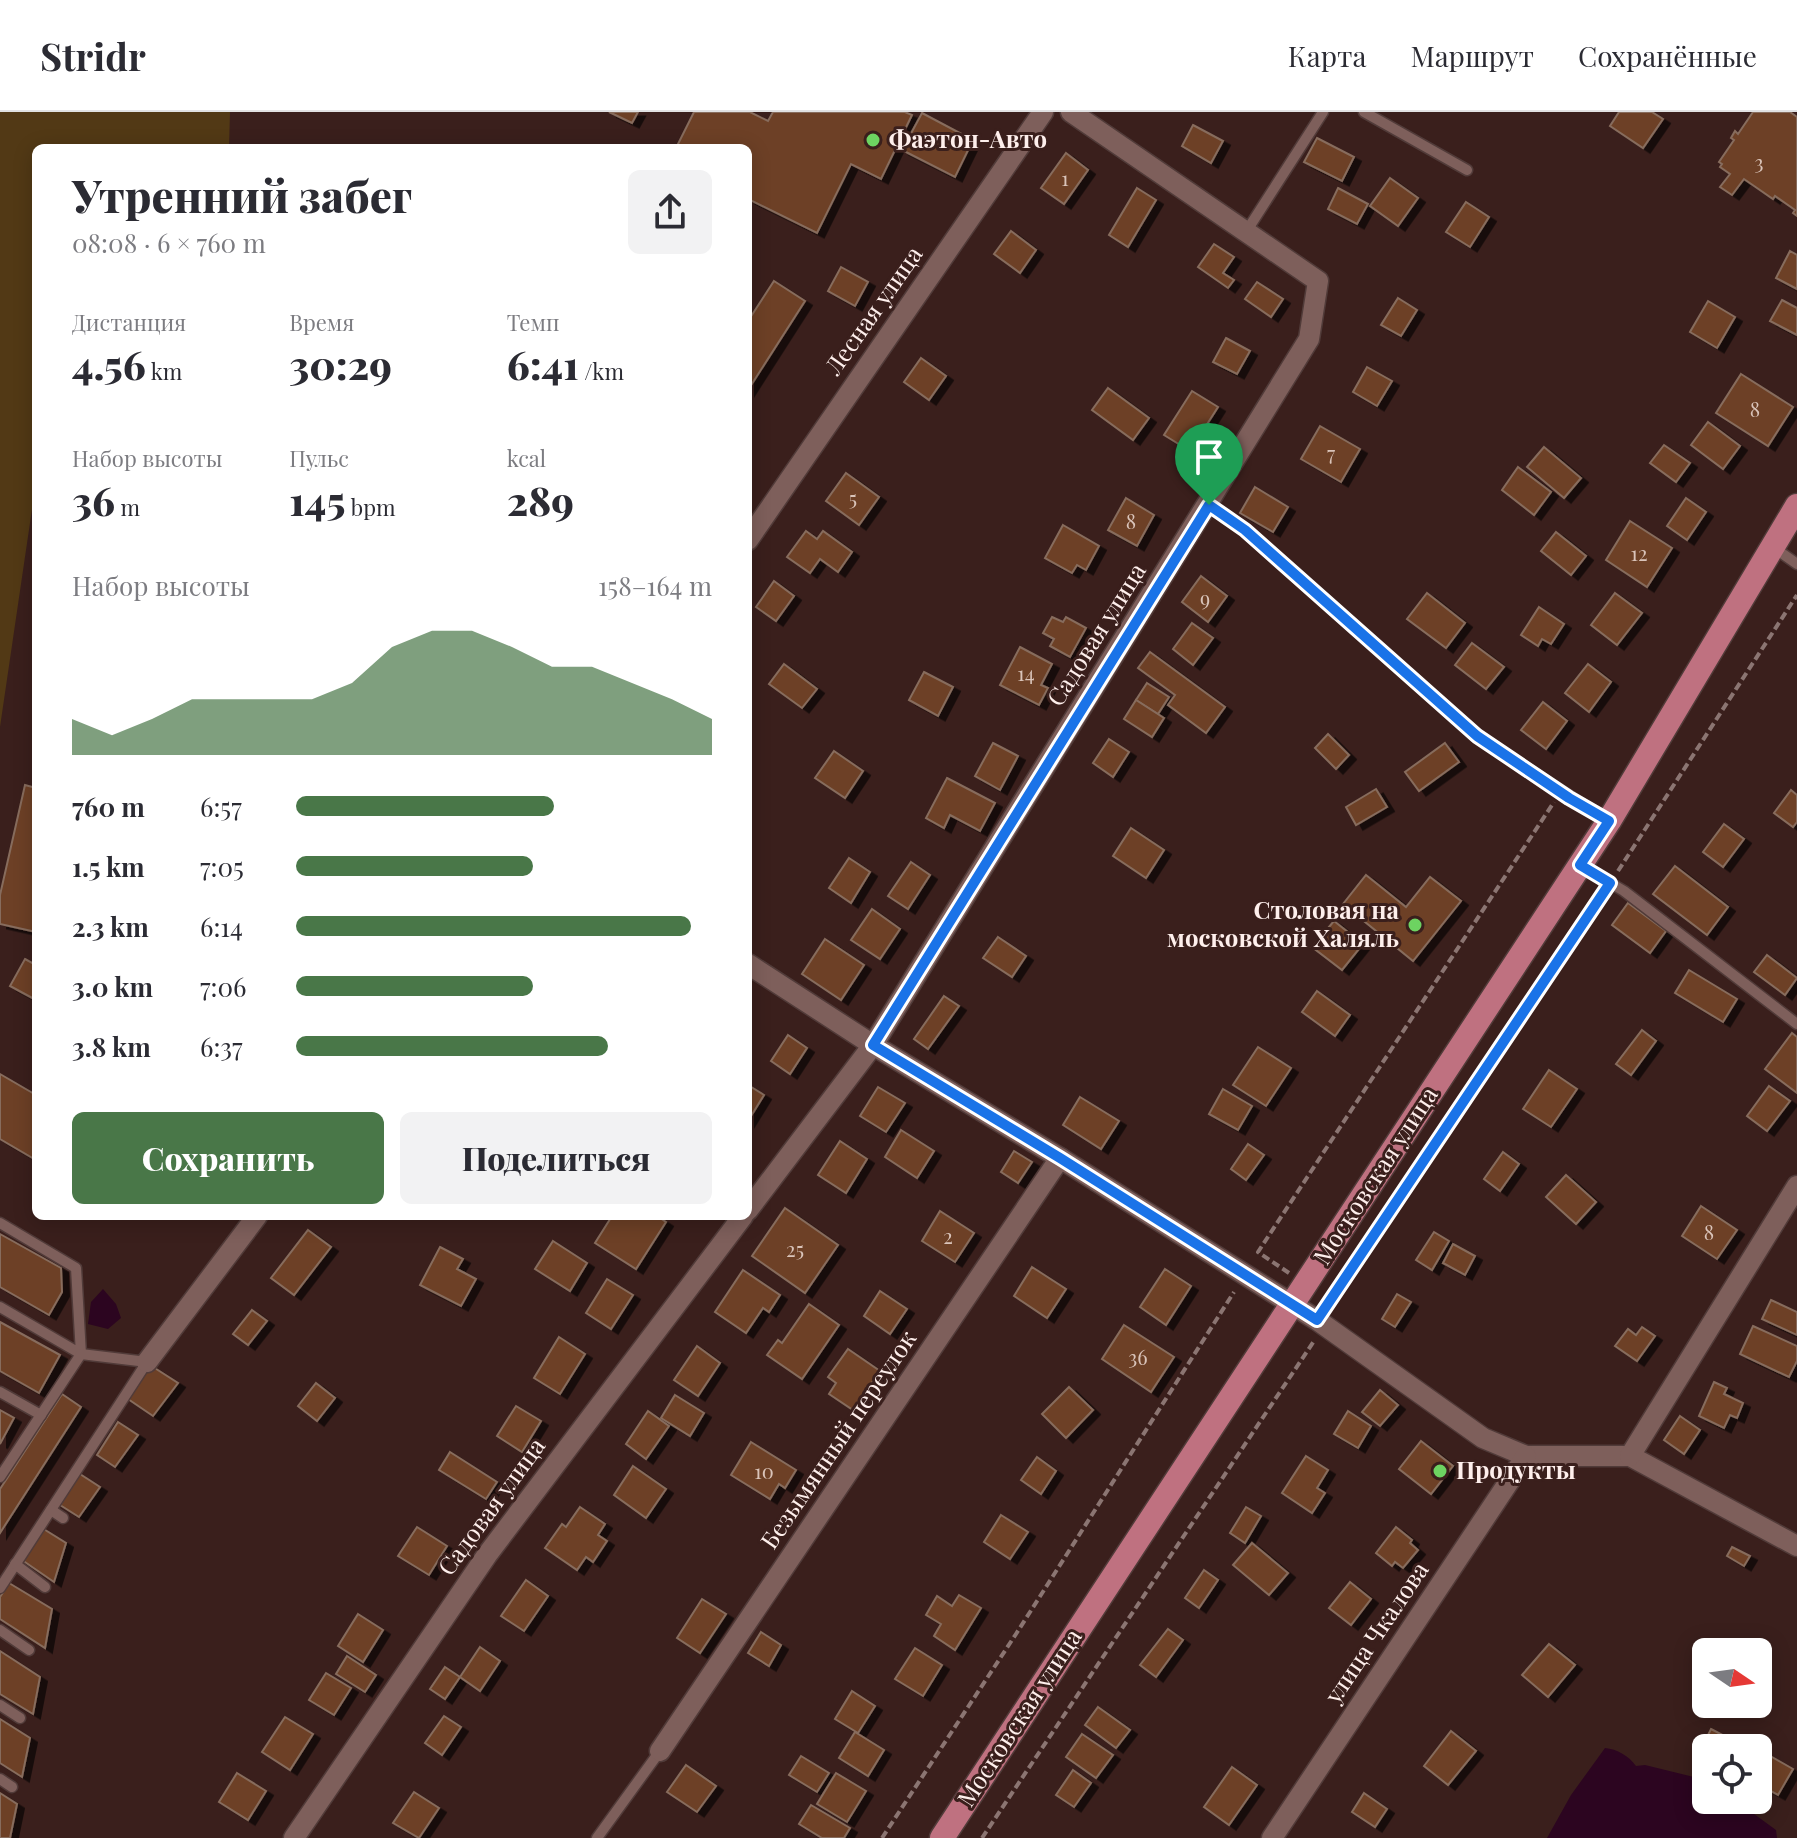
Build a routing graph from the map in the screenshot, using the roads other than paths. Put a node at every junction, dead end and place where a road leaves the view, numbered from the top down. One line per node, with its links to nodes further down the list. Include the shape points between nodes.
1 (1043, 112): 9 (street, Лесная улица)
2 (1071, 112): 6 (street, Садовая улица)
3 (1323, 112): 6 (lane)
4 (1364, 112): 5 (lane)
5 (1467, 170)
6 (1246, 232): 7 (street, Садовая улица, via 1318,281 1309,339)
7 (1209, 505): 12 (lane, via 1245,530 1477,736); 16 (street, Садовая улица)
8 (1797, 506): 10 (main road, Московская улица)
9 (752, 534)
10 (1773, 547): 11 (lane); 12 (main road, Московская улица)
11 (1797, 564)
12 (1609, 821): 13 (main road, Московская улица)
13 (1580, 865): 15 (lane, via 1624,891); 23 (main road, Московская улица)
14 (752, 967): 16 (street)
15 (1797, 1024)
16 (873, 1045): 17 (street); 19 (street, Садовая улица)
17 (1060, 1158): 23 (street); 42 (street, Безымянный переулок)
18 (1797, 1186): 30 (street)
19 (752, 1205)
20 (254, 1220): 26 (street)
21 (740, 1220): 45 (street, Садовая улица, via 487,1555)
22 (0, 1223): 25 (lane, via 76,1268)
23 (1291, 1304): 29 (street, via 1483,1438); 47 (main road, Московская улица)
24 (0, 1307): 25 (lane)
25 (81, 1354): 26 (lane); 28 (lane)
26 (147, 1362): 32 (lane)
27 (0, 1392): 28 (lane)
28 (41, 1415): 31 (lane)
29 (1526, 1456): 30 (street); 48 (street, улица Чкалова)
30 (1630, 1456): 34 (street)
31 (0, 1477)
32 (51, 1510): 33 (lane); 35 (lane)
33 (63, 1518)
34 (1797, 1546)
35 (15, 1564): 36 (lane); 37 (lane)
36 (45, 1587)
37 (0, 1588)
38 (0, 1630): 39 (lane)
39 (29, 1650)
40 (0, 1705): 41 (lane)
41 (20, 1718)
42 (660, 1751): 46 (lane)
43 (0, 1779): 44 (lane)
44 (12, 1787)
45 (294, 1838)
46 (597, 1838)
47 (942, 1838)
48 (1272, 1838)

